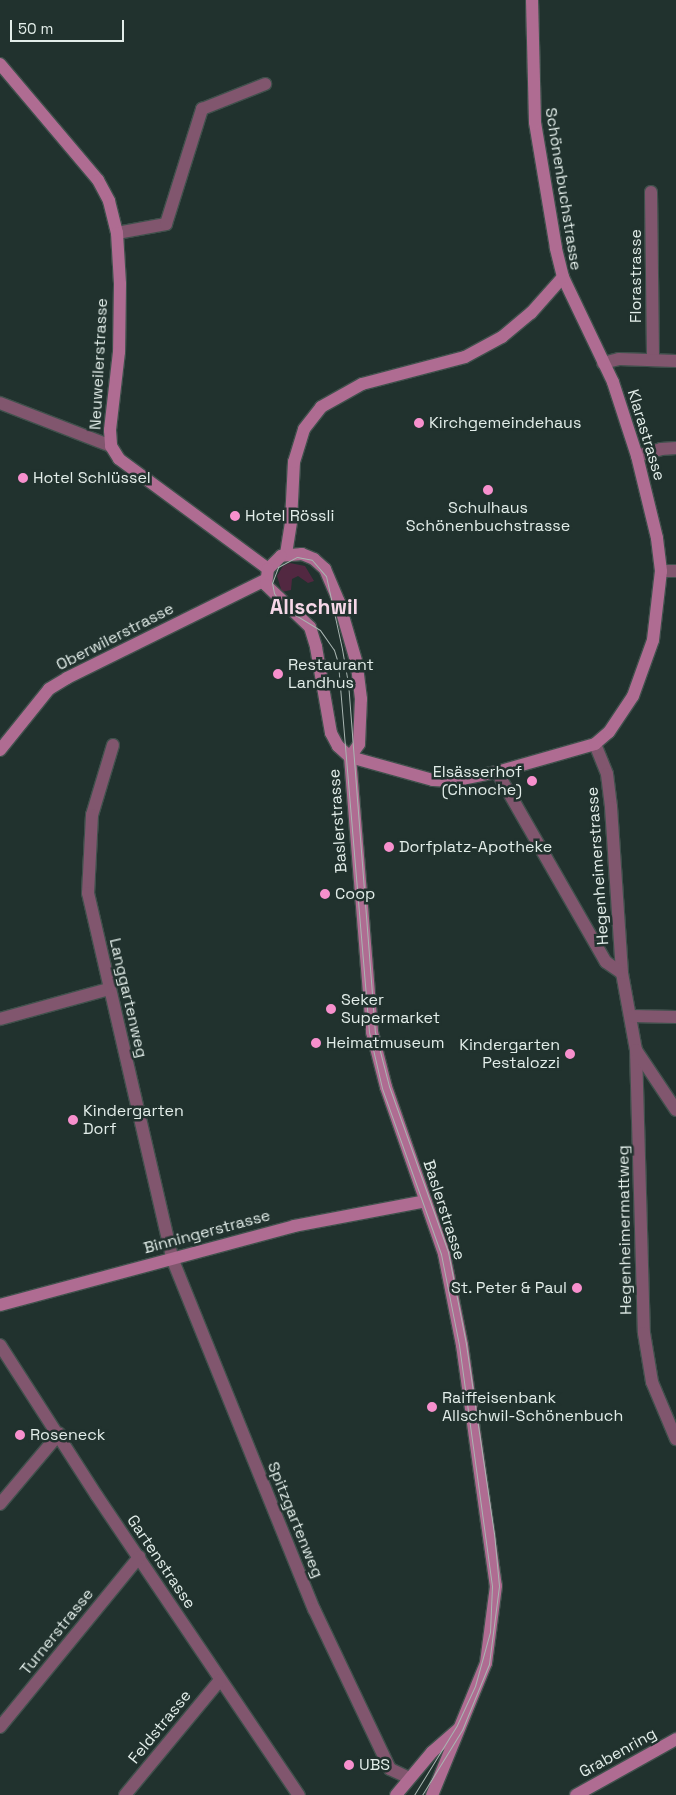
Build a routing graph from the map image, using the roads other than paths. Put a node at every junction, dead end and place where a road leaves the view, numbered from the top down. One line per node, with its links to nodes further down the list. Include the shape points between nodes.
1 (532, 0): 6 (street, Schönenbuchstrasse, via 531,63 535,122)
2 (0, 64): 5 (street, Neuweilerstrasse, via 98,180 109,201)
3 (265, 84): 5 (street, via 202,110 166,224)
4 (651, 192): 7 (street, Florastrasse)
5 (117, 234): 11 (street, Neuweilerstrasse, via 119,352)
6 (563, 277): 9 (street, Klarastrasse); 14 (street, Schönenbuchstrasse, via 531,312 502,337 465,357 362,384 321,407 304,429 294,462)
7 (653, 360): 8 (street); 9 (street, via 619,359)
8 (676, 361)
9 (603, 363): 13 (street, Klarastrasse, via 613,382)
10 (0, 403): 11 (street)
11 (111, 446): 17 (street, Neuweilerstrasse, via 119,458)
12 (676, 448): 13 (street, via 661,448)
13 (637, 456): 15 (street, Klarastrasse, via 657,538)
14 (286, 554): 17 (street, Oberwilerstrasse); 21 (street, via 302,554 325,569 348,630 360,679 362,716 359,744)
15 (661, 571): 16 (street); 18 (street, Klarastrasse, via 648,659 620,717)
16 (676, 571)
17 (267, 574): 20 (street, Oberwilerstrasse, via 49,689); 21 (street, Neuweilerstrasse, via 276,596 310,627 330,733)
18 (594, 744): 22 (street); 23 (street, Hegenheimerstrasse, via 607,774)
19 (113, 745): 24 (street, Langgartenweg, via 92,815 87,864 89,901)
20 (0, 750)
21 (350, 757): 22 (street, via 433,780 452,781); 30 (street, Baslerstrasse, via 372,1032 386,1087)
22 (497, 772): 23 (street, via 606,962)
23 (622, 973): 25 (street, Hegenheimerstrasse)
24 (109, 990): 27 (street); 31 (street, Langgartenweg)
25 (632, 1016): 26 (street); 28 (street, Hegenheimermattweg)
26 (676, 1017)
27 (0, 1019)
28 (636, 1050): 29 (street); 35 (street, Hegenheimermattweg, via 644,1333 652,1382)
29 (676, 1110)
30 (426, 1201): 31 (street, Binningerstrasse, via 294,1226); 40 (street, Baslerstrasse, via 444,1254 462,1345 496,1586 486,1663)
31 (172, 1258): 32 (street, Binningerstrasse); 42 (street, Spitzgartenweg, via 314,1609 390,1769)
32 (0, 1305)
33 (0, 1345): 34 (street, Gartenstrasse)
34 (59, 1434): 36 (street); 37 (street, Gartenstrasse)
35 (676, 1439)
36 (0, 1504)
37 (139, 1558): 38 (street, Gartenstrasse); 39 (street, Turnerstrasse)
38 (220, 1680): 43 (street, Feldstrasse); 44 (street, Gartenstrasse)
39 (0, 1728)
40 (458, 1729): 42 (street, Baslerstrasse); 46 (street, Baslerstrasse)
41 (676, 1739): 47 (street, Grabenring)
42 (410, 1778): 45 (street, Baslerstrasse)
43 (125, 1795)
44 (300, 1795)
45 (396, 1795)
46 (432, 1795)
47 (576, 1795)

